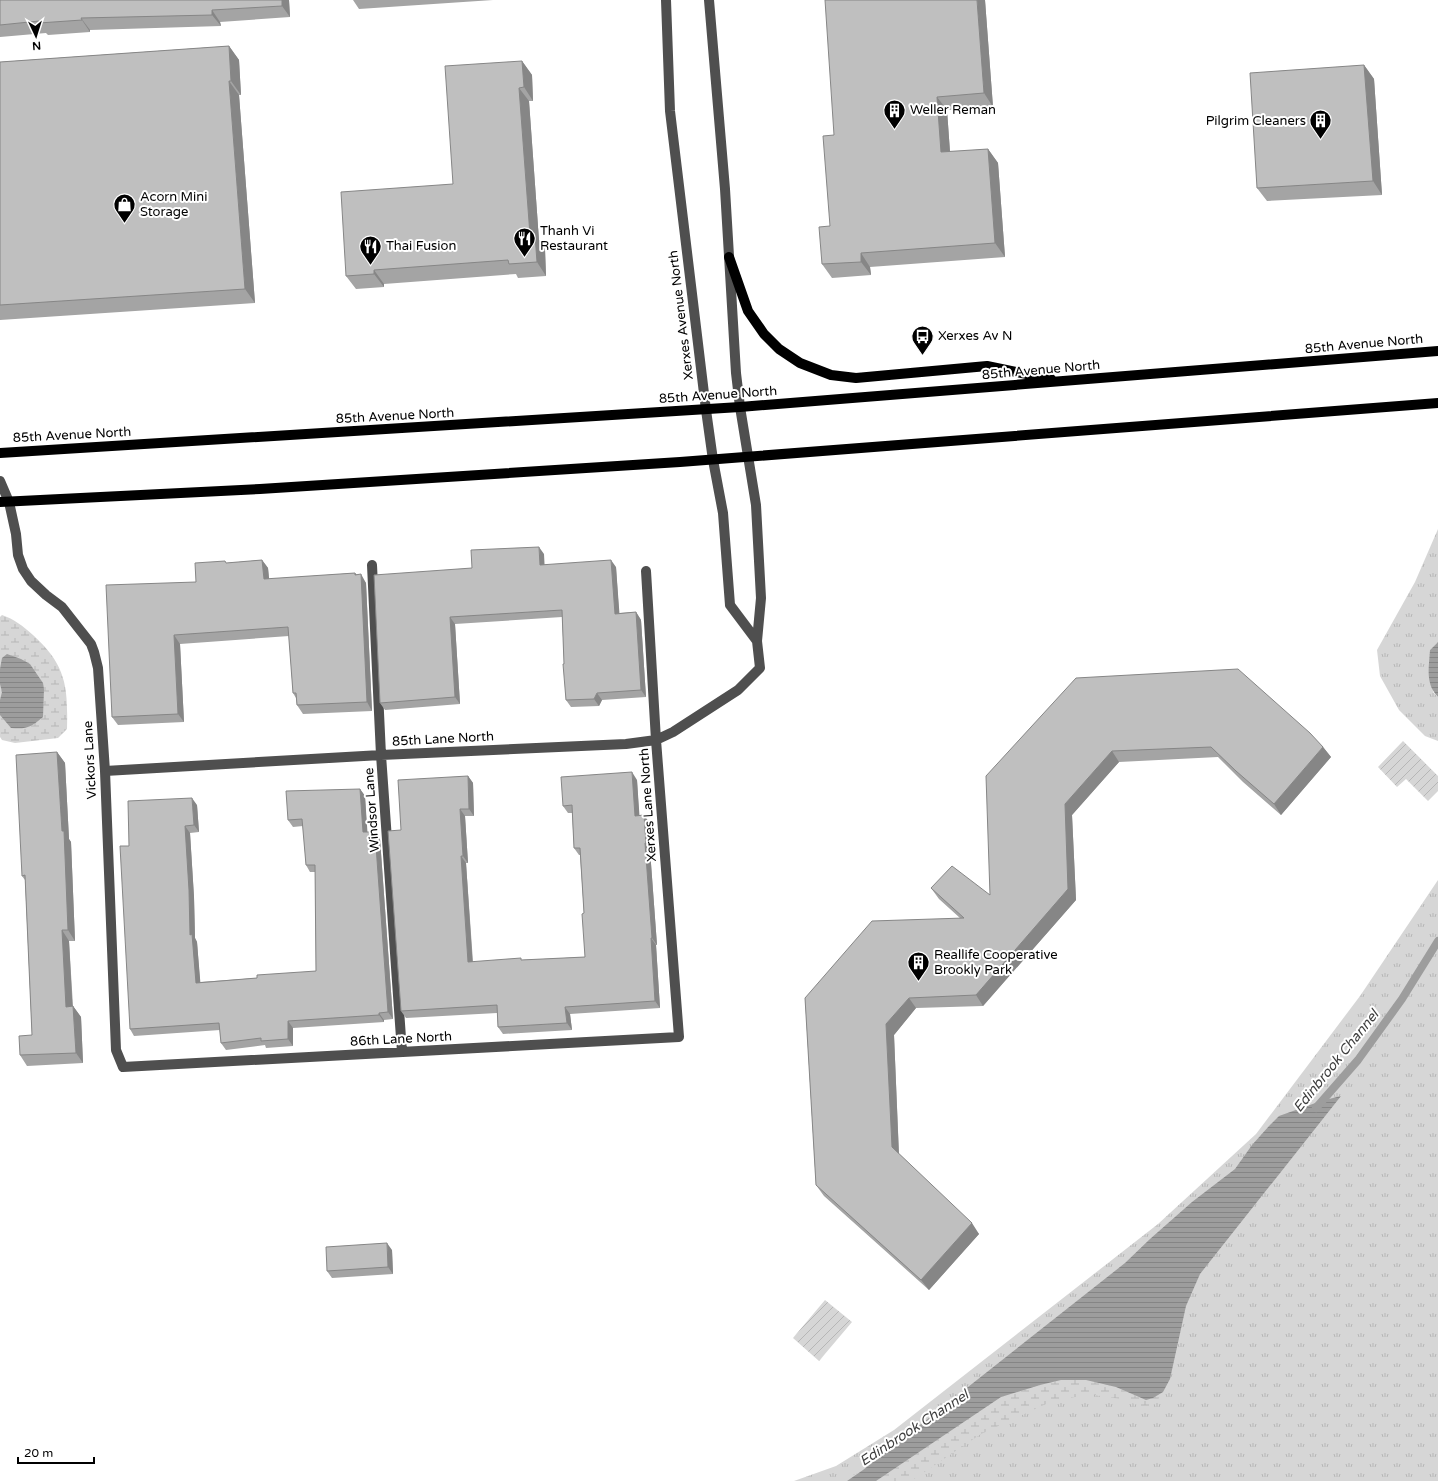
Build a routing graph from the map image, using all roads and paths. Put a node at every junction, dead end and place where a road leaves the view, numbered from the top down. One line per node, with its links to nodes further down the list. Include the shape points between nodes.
1 (666, 0): 8 (street, Xerxes Avenue North, via 670,112)
2 (709, 0): 3 (street)
3 (729, 257): 5 (main road, via 748,311 764,334 779,349 800,363 831,375 856,378 987,366); 7 (street)
4 (1438, 351): 5 (main road, 85th Avenue North)
5 (1063, 381): 7 (main road, 85th Avenue North)
6 (1438, 403): 10 (main road)
7 (740, 407): 8 (main road, 85th Avenue North); 10 (street)
8 (706, 410): 9 (main road, 85th Avenue North); 11 (street, Xerxes Avenue North)
9 (0, 453)
10 (749, 457): 11 (main road); 16 (street, via 756,505 761,598)
11 (713, 460): 13 (main road); 16 (street, Xerxes Avenue North, via 723,514 730,605)
12 (0, 481): 13 (street, Vickors Lane)
13 (4, 502): 19 (street, Vickors Lane, via 16,534 18,555 23,569 31,581 62,607 91,644 98,668)
14 (372, 565): 18 (street, Windsor Lane)
15 (646, 571): 17 (street, Xerxes Lane North)
16 (757, 641): 17 (street, 85th Lane North, via 760,668 738,690 673,732)
17 (656, 740): 18 (street, 85th Lane North, via 626,744); 20 (street, Xerxes Lane North)
18 (381, 755): 19 (street, 85th Lane North); 21 (street, Windsor Lane)
19 (105, 771): 22 (street, Vickors Lane, via 116,1050)
20 (679, 1037): 21 (street, 86th Lane North)
21 (402, 1052): 22 (street, 86th Lane North)
22 (124, 1067)

